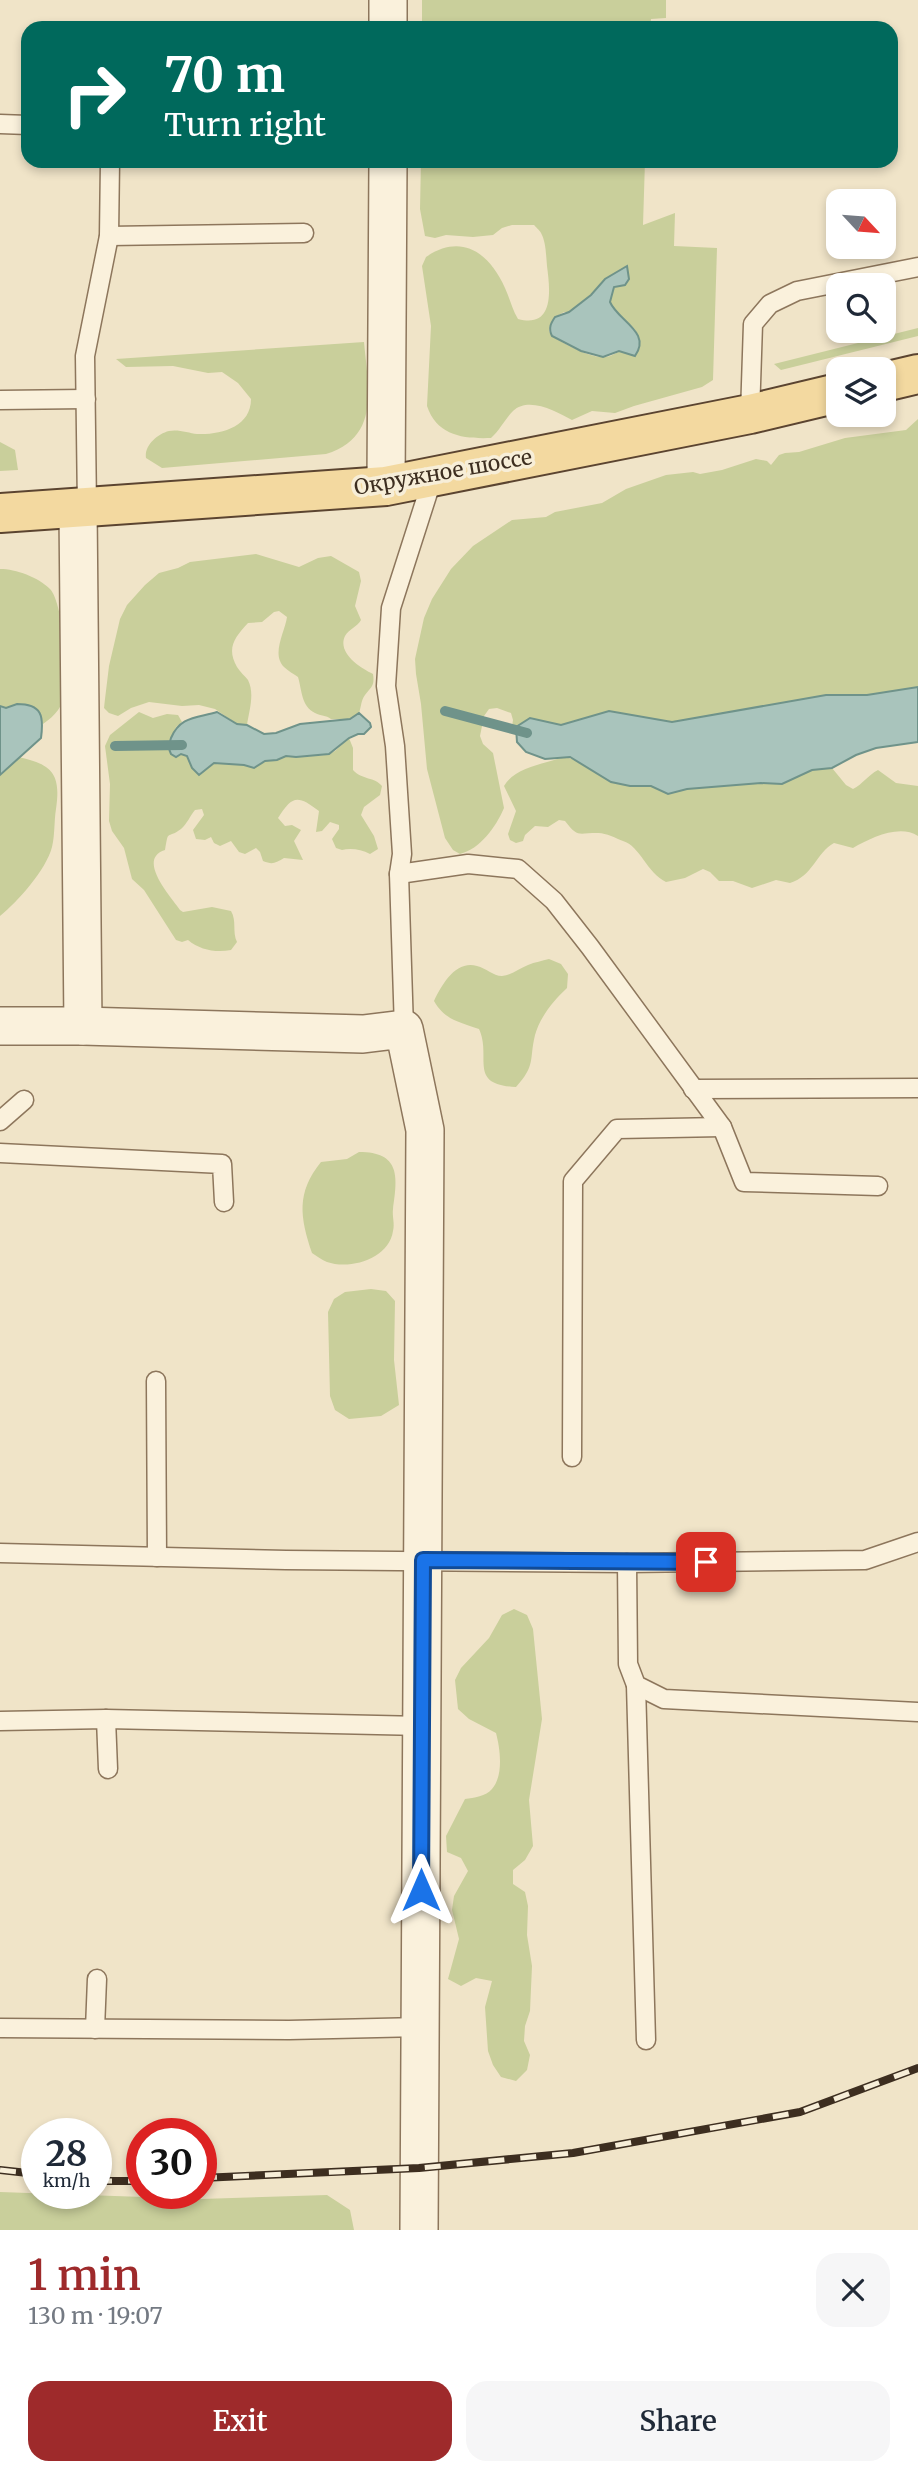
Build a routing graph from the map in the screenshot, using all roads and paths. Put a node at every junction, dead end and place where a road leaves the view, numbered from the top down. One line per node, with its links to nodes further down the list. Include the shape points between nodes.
1 (388, 0): 2 (street)
2 (388, 21)
3 (0, 124): 4 (lane)
4 (21, 125)
5 (110, 168): 8 (lane)
6 (388, 168): 17 (street)
7 (304, 233): 8 (lane)
8 (109, 236): 14 (lane, via 85,356)
9 (918, 267): 15 (lane, via 797,291 771,304 754,324)
10 (918, 374): 11 (main road)
11 (896, 379)
12 (826, 396): 15 (main road, Окружное шоссе)
13 (0, 400): 14 (lane)
14 (86, 400): 18 (lane)
15 (750, 414): 16 (main road, Окружное шоссе)
16 (433, 477): 17 (main road, Окружное шоссе); 20 (lane, via 391,608 386,686 395,746 402,854)
17 (386, 486): 18 (main road, Окружное шоссе)
18 (83, 508): 19 (main road, Окружное шоссе); 22 (street)
19 (0, 513)
20 (399, 874): 23 (lane); 24 (lane, via 468,864 518,869 554,901)
21 (0, 1026): 22 (street)
22 (83, 1026): 23 (street, via 363,1034)
23 (404, 1029): 37 (street, via 425,1130)
24 (693, 1088): 25 (lane); 28 (lane)
25 (918, 1088)
26 (24, 1100): 27 (lane)
27 (0, 1121)
28 (722, 1127): 30 (lane, via 744,1182); 33 (lane, via 617,1129 573,1181)
29 (0, 1153): 31 (lane, via 222,1164)
30 (878, 1186)
31 (224, 1202)
32 (156, 1381): 36 (lane)
33 (572, 1457)
34 (918, 1542): 38 (lane, via 865,1560)
35 (0, 1553): 36 (lane)
36 (157, 1557): 37 (lane)
37 (423, 1560): 38 (lane); 43 (street)
38 (627, 1563): 39 (lane, via 628,1664)
39 (635, 1685): 40 (lane, via 664,1699); 49 (lane)
40 (918, 1712)
41 (106, 1719): 42 (lane); 43 (lane); 44 (lane)
42 (0, 1721)
43 (422, 1726): 46 (street)
44 (108, 1769)
45 (97, 1979): 48 (lane)
46 (421, 2027): 48 (lane); 50 (street)
47 (0, 2028): 48 (lane)
48 (94, 2029)
49 (646, 2040)
50 (419, 2230)

